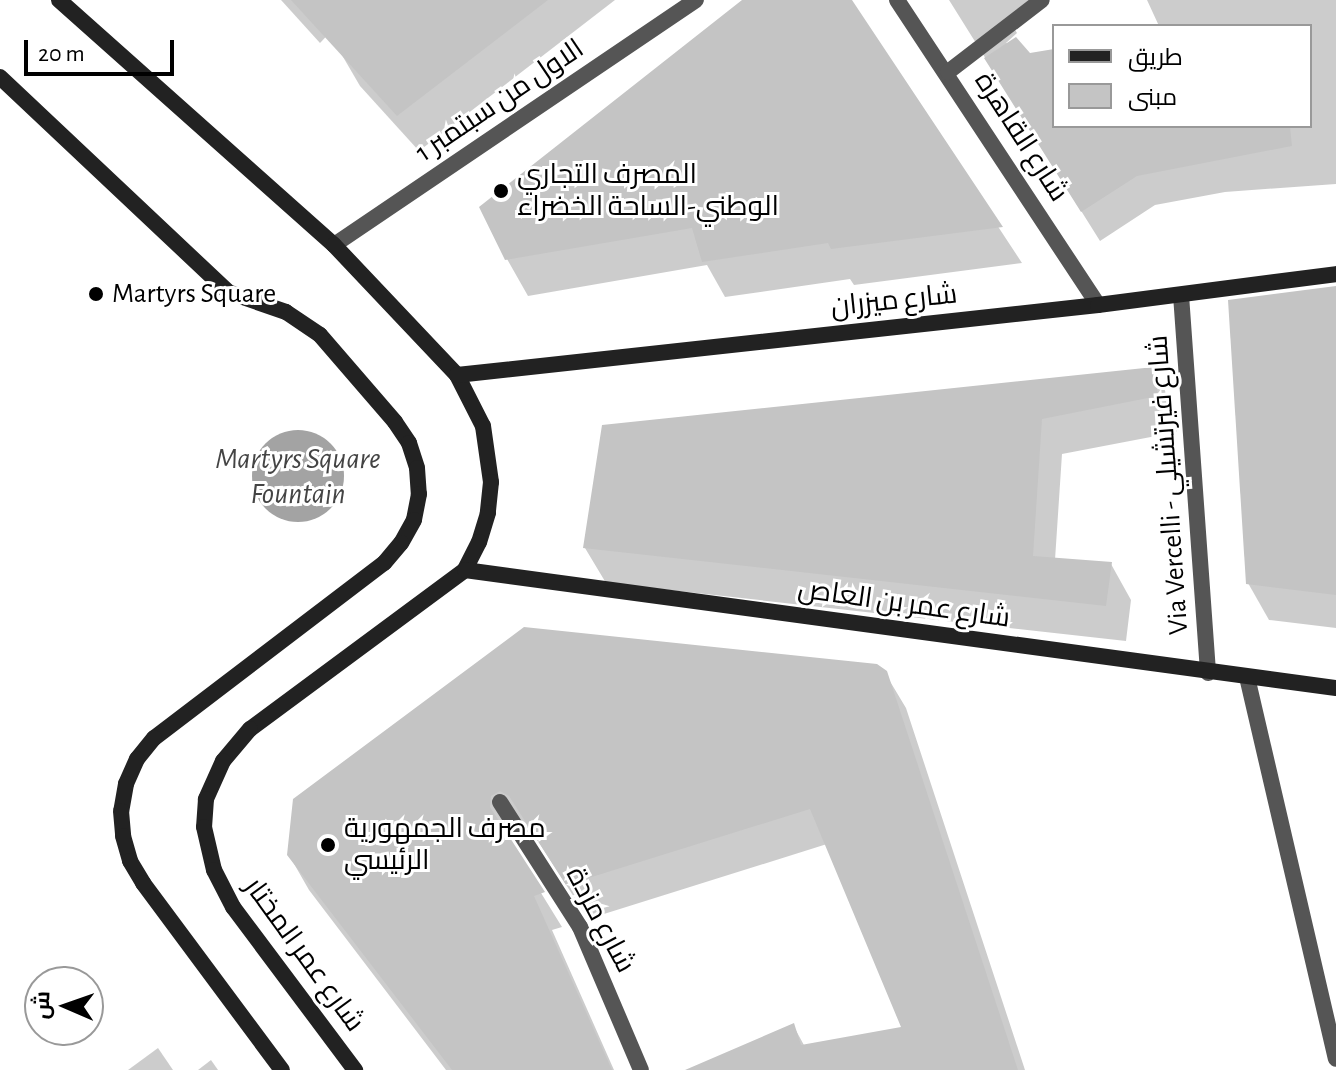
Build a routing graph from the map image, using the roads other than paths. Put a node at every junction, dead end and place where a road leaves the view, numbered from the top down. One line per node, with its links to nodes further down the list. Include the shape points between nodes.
1 (696, 0): 7 (street, الاول من سبتمبر 1)
2 (897, 0): 5 (street, شارع القاهرة)
3 (1042, 0): 5 (street)
4 (71, 3): 7 (main road)
5 (948, 72): 10 (street, شارع القاهرة)
6 (0, 77): 18 (main road, via 220,286 246,301 286,312 320,335 395,422 417,468 414,520 384,563 154,738 126,784 121,811 130,861)
7 (334, 245): 11 (main road)
8 (1336, 274): 9 (main road, شارع ميزران)
9 (1181, 295): 10 (main road, شارع ميزران); 13 (street, Via Vercelli - شارع فيرتشيلي)
10 (1098, 305): 11 (main road, شارع ميزران)
11 (457, 375): 12 (main road, via 483,426 491,482 479,542)
12 (465, 570): 13 (main road, شارع عمر بن العاص); 19 (main road, شارع عمر المختار, via 250,729 223,761 206,799 204,827 214,870 233,907)
13 (1208, 673): 14 (main road, شارع عمر بن العاص)
14 (1247, 677): 15 (main road, شارع عمر بن العاص); 17 (street)
15 (1336, 688)
16 (500, 802): 20 (street, شارع مزدة, via 580,927)
17 (1336, 1059)
18 (282, 1070)
19 (355, 1070)
20 (641, 1070)

